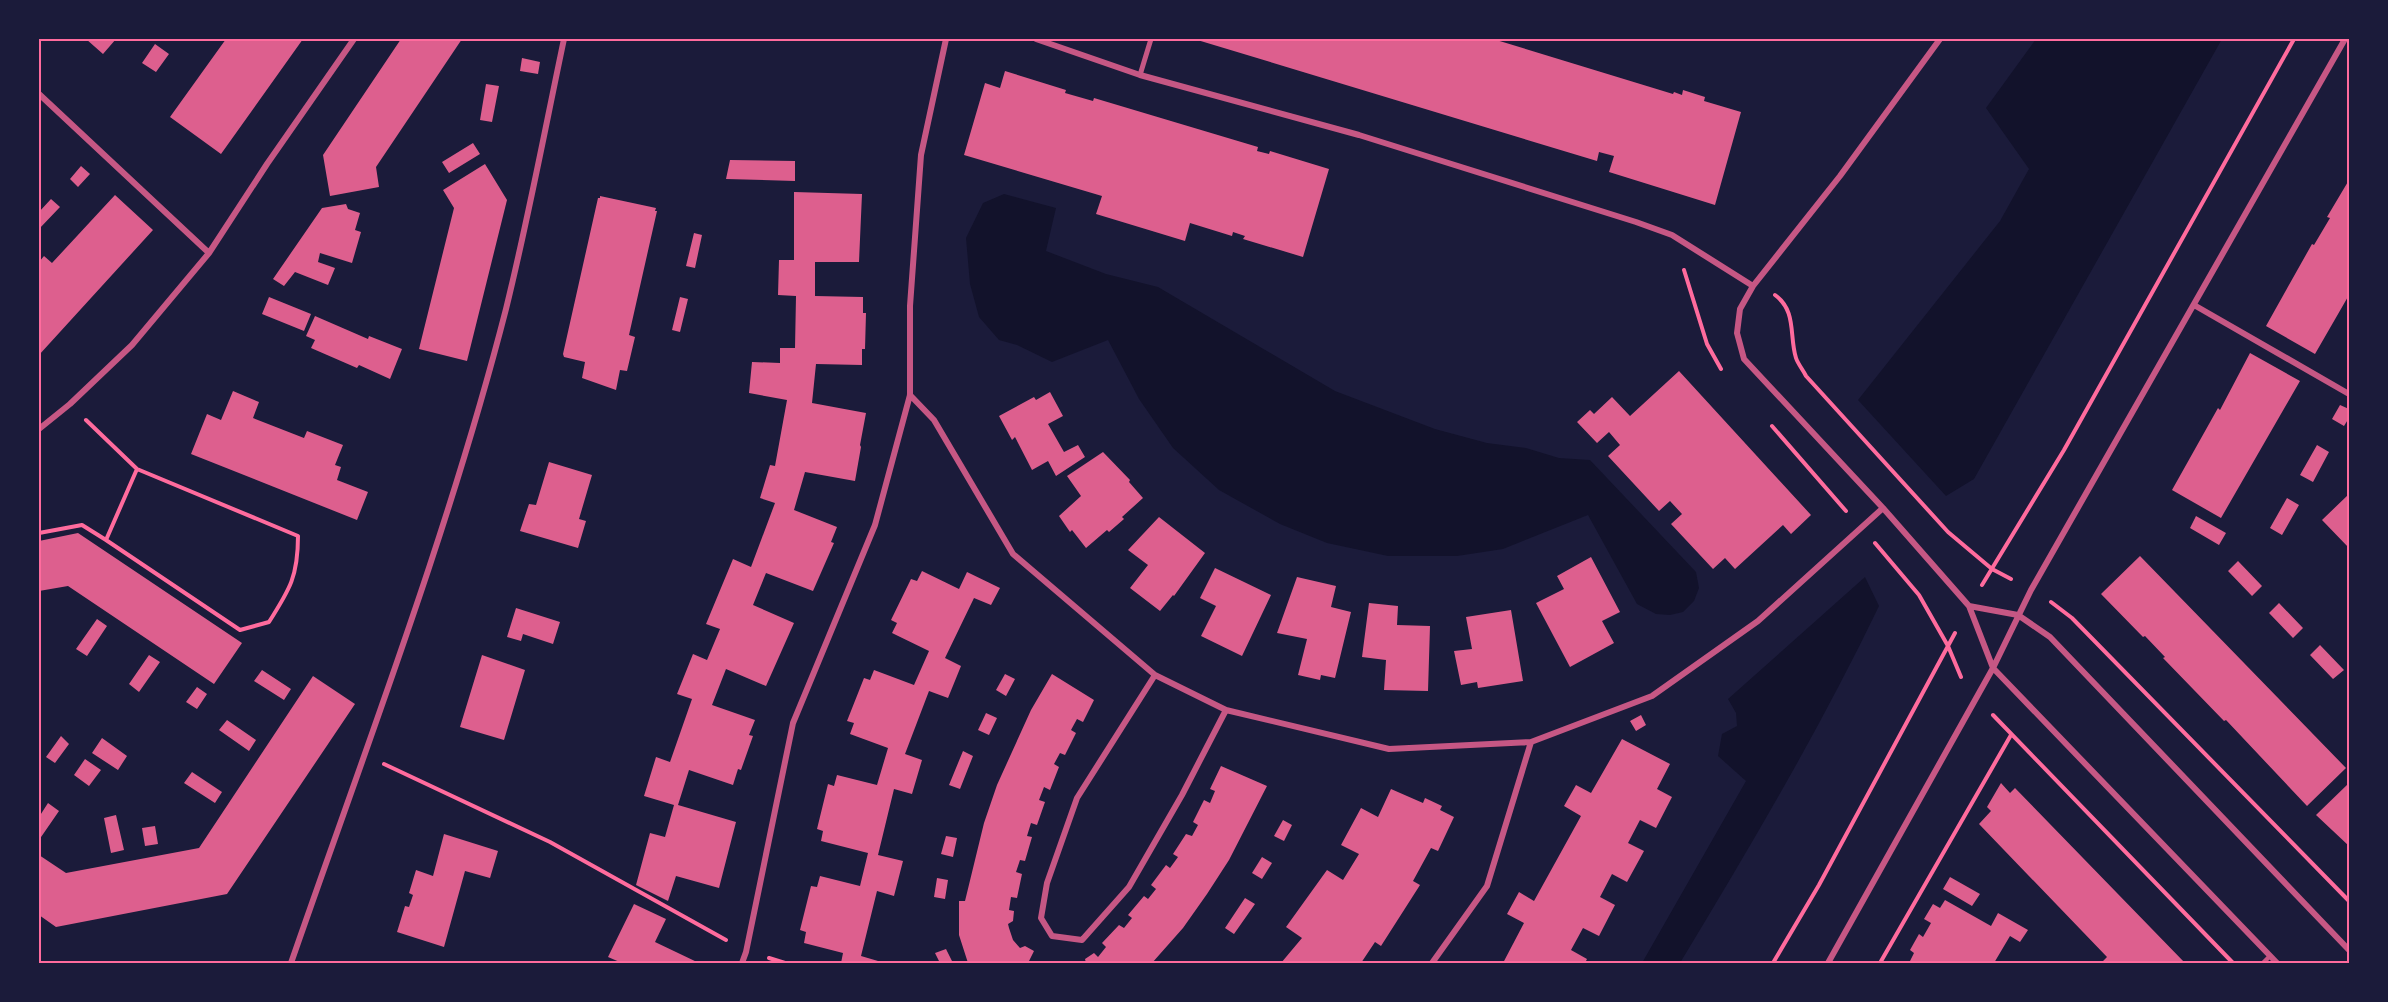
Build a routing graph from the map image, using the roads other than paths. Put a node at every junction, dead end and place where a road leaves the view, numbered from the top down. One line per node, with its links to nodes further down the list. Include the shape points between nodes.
1 (354, 39): 10 (street)
2 (564, 39): 25 (street, via 506,309 455,486)
3 (946, 39): 14 (street, via 921,155 910,306)
4 (1036, 39): 8 (street)
5 (1151, 39): 8 (street)
6 (1940, 39): 11 (street, via 1840,177)
7 (2345, 39): 12 (street)
8 (1140, 75): 11 (street, via 1359,135 1672,235)
9 (39, 94): 10 (street)
10 (209, 253): 15 (street, via 132,345)
11 (1753, 286): 16 (street, via 1740,309 1737,333 1744,359)
12 (2194, 305): 13 (street); 18 (street)
13 (2349, 394)
14 (910, 395): 20 (street, via 934,420 1013,554); 26 (street, via 875,525 793,723)
15 (39, 429)
16 (1883, 508): 17 (street); 22 (street, via 1758,621 1652,696)
17 (1969, 606): 18 (street); 19 (street)
18 (2018, 615): 19 (street); 23 (street, via 2049,637)
19 (1993, 668): 24 (street); 28 (street)
20 (1155, 675): 21 (street); 21 (street, via 1077,798 1047,883 1041,918 1052,936 1082,940 1129,887)
21 (1226, 710): 22 (street, via 1389,749)
22 (1531, 742): 27 (street, via 1487,886)
23 (2349, 950)
24 (2270, 956): 29 (lane); 30 (street)
25 (291, 963)
26 (742, 963)
27 (1431, 963)
28 (1828, 963)
29 (2263, 963)
30 (2277, 963)

